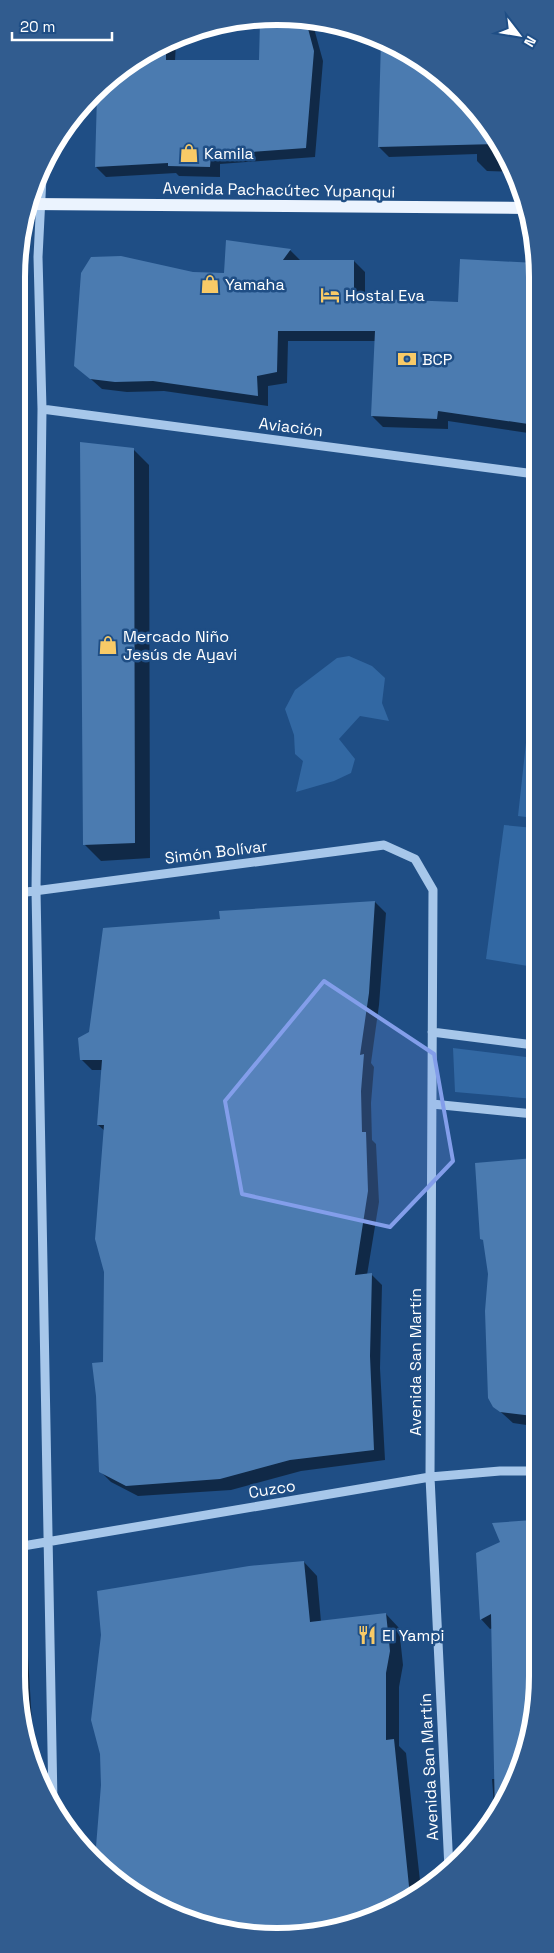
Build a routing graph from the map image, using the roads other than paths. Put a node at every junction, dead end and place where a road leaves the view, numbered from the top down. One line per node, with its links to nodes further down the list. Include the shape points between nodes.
1 (35, 204): 3 (main road, Avenida Pachacútec Yupanqui)
2 (35, 207): 4 (street)
3 (519, 208)
4 (42, 409): 5 (street, Aviación); 7 (street)
5 (529, 473)
6 (415, 859): 7 (street, Simón Bolívar, via 384,845); 9 (street, Avenida San Martín, via 433,890)
7 (36, 890): 8 (street, Simón Bolívar); 15 (street)
8 (25, 892)
9 (432, 1032): 10 (street); 11 (street, Avenida San Martín)
10 (529, 1044)
11 (432, 1104): 12 (street); 14 (street, Avenida San Martín)
12 (529, 1114)
13 (529, 1471): 14 (street, Cuzco)
14 (430, 1477): 15 (street, Cuzco); 18 (street, Avenida San Martín)
15 (50, 1541): 16 (street, Cuzco); 17 (street)
16 (25, 1546)
17 (53, 1790)
18 (449, 1860)

